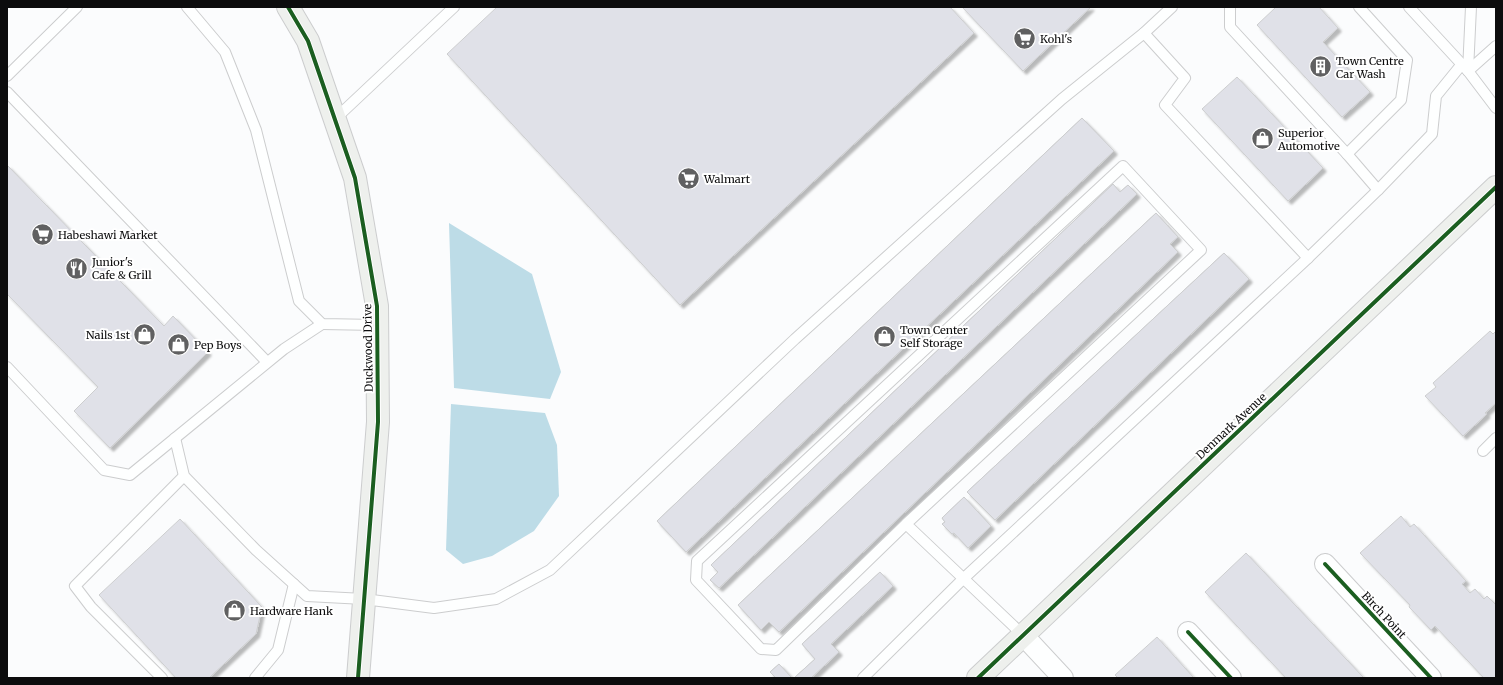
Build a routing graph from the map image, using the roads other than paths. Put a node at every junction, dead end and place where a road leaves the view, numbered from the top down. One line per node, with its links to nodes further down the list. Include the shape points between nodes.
1 (77, 7): 13 (lane)
2 (187, 7): 21 (lane, via 225,52 256,130 299,301)
3 (288, 7): 16 (street, Duckwood Drive, via 308,41)
4 (454, 7): 16 (lane)
5 (1172, 7): 10 (lane)
6 (1230, 7): 17 (lane, via 1230,27)
7 (1359, 7): 17 (lane, via 1407,60 1401,100)
8 (1409, 7): 12 (lane)
9 (1471, 7): 12 (lane)
10 (1144, 33): 20 (lane, via 1185,78 1165,105); 33 (lane, via 1062,99 795,339 550,570 496,599 434,608)
11 (1496, 46): 12 (lane)
12 (1465, 68): 15 (lane); 19 (lane, via 1436,96 1432,134)
13 (7, 76)
14 (7, 92): 23 (lane)
15 (1496, 108)
16 (335, 119): 22 (street, Duckwood Drive, via 355,178 377,306)
17 (1347, 154): 19 (lane)
18 (1496, 187): 35 (street, Denmark Avenue)
19 (1378, 190): 20 (lane)
20 (1308, 258): 31 (lane)
21 (322, 324): 22 (lane); 23 (lane)
22 (377, 325): 33 (street, Duckwood Drive, via 378,422)
23 (267, 362): 25 (lane)
24 (7, 367): 25 (lane, via 104,470 130,475)
25 (175, 438): 28 (lane)
26 (1496, 438): 27 (lane)
27 (1483, 451)
28 (184, 476): 32 (lane, via 256,550); 36 (lane, via 75,586 91,607)
29 (906, 524): 29 (lane, via 776,650 761,649 696,580 697,561 1123,166 1201,250); 31 (lane)
30 (1325, 564): 43 (street, Birch Point)
31 (963, 578): 35 (lane); 39 (lane)
32 (294, 584): 33 (lane, via 307,596); 37 (lane, via 278,650)
33 (364, 599): 38 (street, Duckwood Drive)
34 (1188, 632): 42 (street)
35 (1023, 635): 40 (street, Denmark Avenue); 41 (street)
36 (162, 678)
37 (255, 678)
38 (358, 678)
39 (863, 678)
40 (978, 678)
41 (1063, 678)
42 (1231, 678)
43 (1431, 678)

